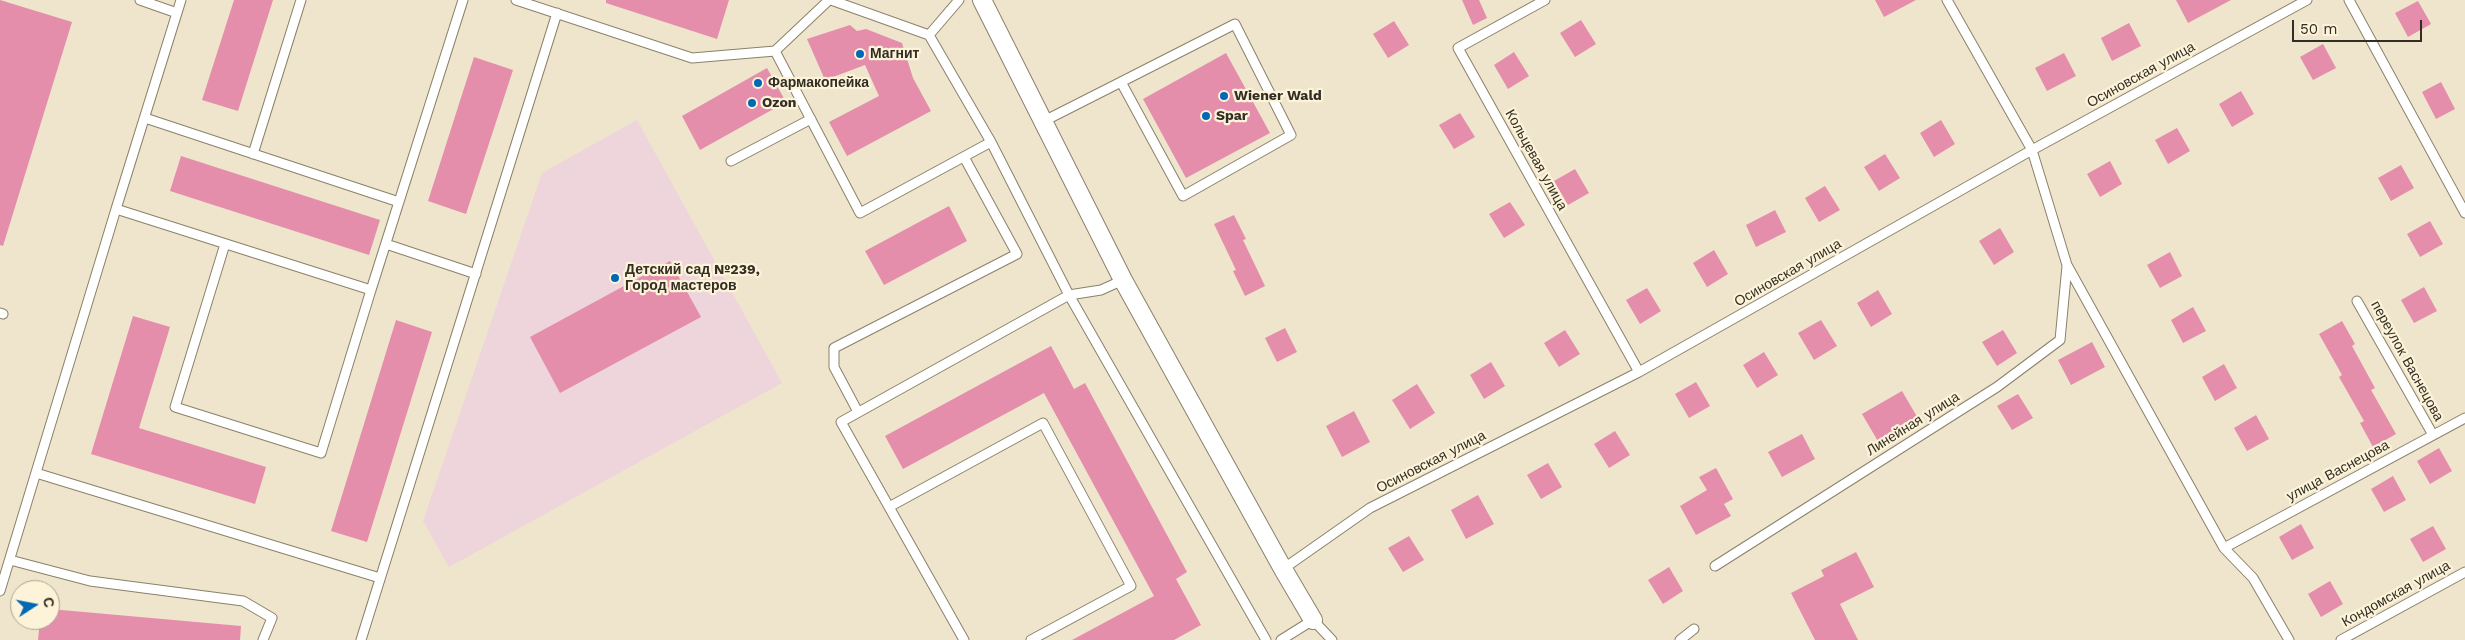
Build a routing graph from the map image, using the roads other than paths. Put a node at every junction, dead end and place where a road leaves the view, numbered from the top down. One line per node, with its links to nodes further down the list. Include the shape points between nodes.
1 (140, 0): 13 (lane)
2 (182, 0): 13 (lane)
3 (300, 0): 23 (lane)
4 (463, 0): 26 (lane)
5 (516, 0): 14 (lane)
6 (830, 0): 15 (lane); 16 (lane)
7 (959, 0): 15 (lane)
8 (982, 0): 20 (street)
9 (1545, 0): 37 (lane, Кольцевая улица, via 1458,48)
10 (1948, 0): 22 (lane, Линейная улица)
11 (2307, 0): 22 (lane, Осиновская улица)
12 (2349, 0): 28 (lane)
13 (178, 12): 18 (lane)
14 (557, 13): 16 (lane, via 692,58); 32 (lane)
15 (929, 35): 21 (lane)
16 (775, 51): 19 (lane)
17 (1121, 82): 17 (lane, via 1235,24 1291,134 1183,196); 20 (lane)
18 (145, 118): 23 (lane); 27 (lane)
19 (811, 119): 24 (lane, via 860,213); 25 (lane)
20 (1044, 122): 33 (street)
21 (991, 142): 24 (lane); 35 (lane)
22 (2032, 150): 31 (lane, Линейная улица); 37 (lane, Осиновская улица)
23 (253, 154): 26 (lane)
24 (964, 157): 38 (lane, via 1017,254 834,348 834,366)
25 (731, 161)
26 (399, 202): 30 (lane)
27 (116, 210): 29 (lane); 41 (lane)
28 (2465, 212)
29 (226, 244): 34 (lane); 34 (lane, via 175,407 321,452)
30 (386, 244): 32 (lane); 34 (lane)
31 (2067, 265): 43 (lane, Линейная улица); 45 (lane, Линейная улица, via 2060,340 1997,386)
32 (476, 274): 48 (lane)
33 (1123, 280): 35 (lane, via 1101,290); 46 (street)
34 (371, 290)
35 (1069, 295): 38 (lane); 56 (lane)
36 (2357, 301): 40 (lane, переулок Васнецова)
37 (1640, 372): 46 (lane, Осиновская улица, via 1370,508)
38 (858, 412): 42 (lane, via 841,422)
39 (2465, 418): 40 (lane, улица Васнецова)
40 (2433, 435): 43 (lane, улица Васнецова)
41 (36, 473): 44 (lane); 48 (lane)
42 (889, 507): 54 (lane); 55 (lane, via 1043,423 1131,586)
43 (2224, 548): 60 (lane, Линейная улица, via 2253,578)
44 (10, 560): 49 (lane); 52 (lane, via 90,581 243,601 272,618)
45 (1715, 566)
46 (1283, 569): 50 (street)
47 (2465, 572): 61 (lane, Кондомская улица)
48 (380, 578): 53 (lane)
49 (0, 592)
50 (1314, 620): 57 (lane); 58 (lane)
51 (1694, 629): 59 (lane)
52 (264, 640)
53 (361, 640)
54 (964, 640)
55 (1031, 640)
56 (1266, 640)
57 (1281, 640)
58 (1332, 640)
59 (1680, 640)
60 (2288, 640)
61 (2341, 640)

